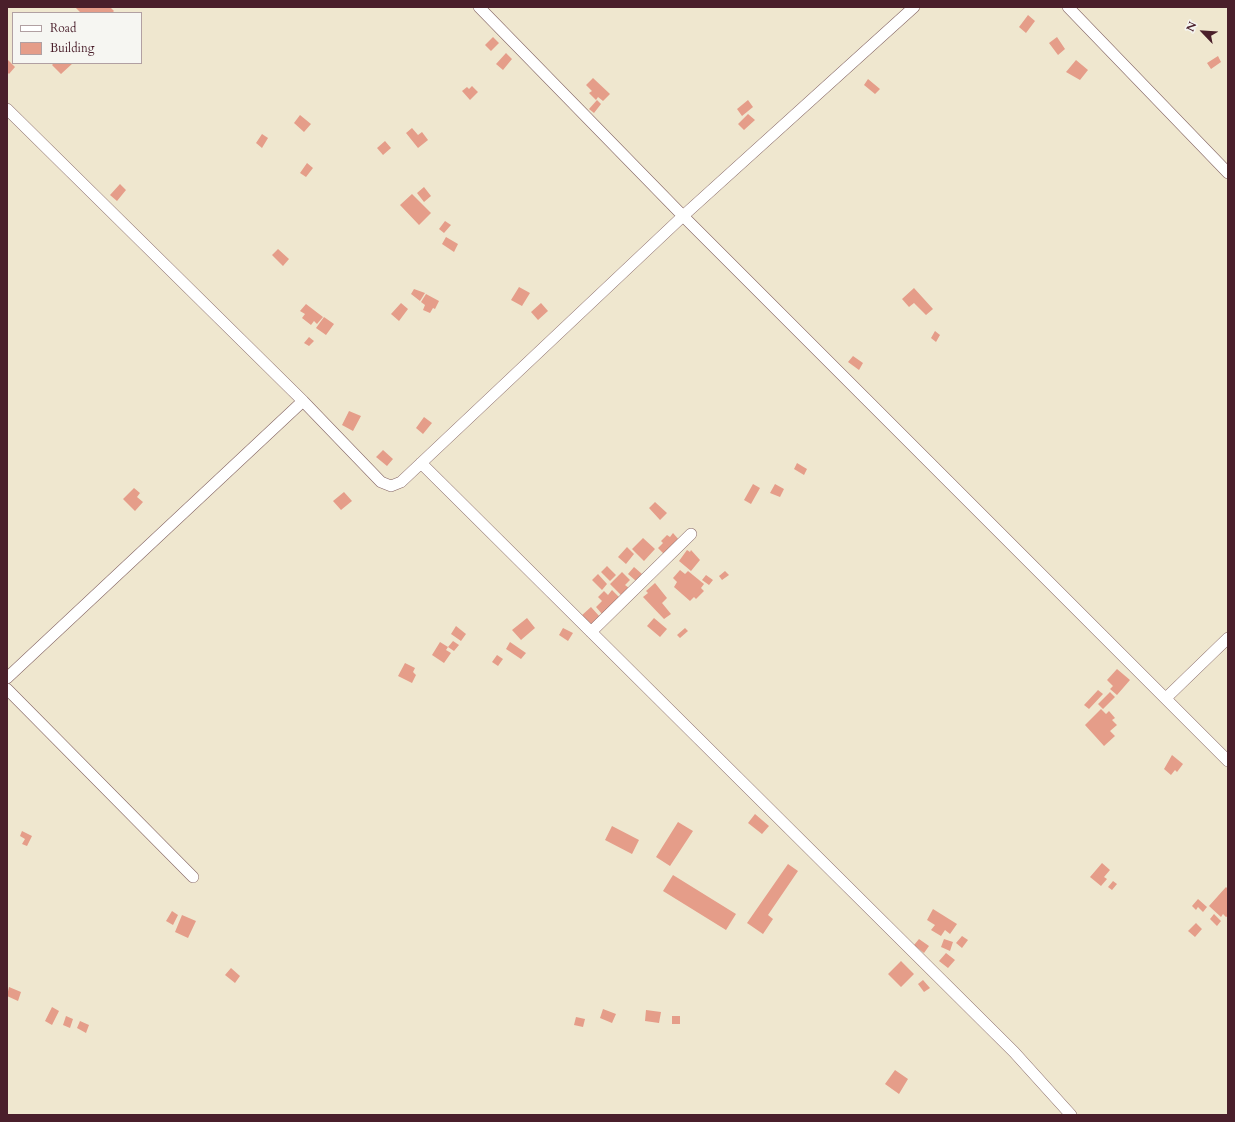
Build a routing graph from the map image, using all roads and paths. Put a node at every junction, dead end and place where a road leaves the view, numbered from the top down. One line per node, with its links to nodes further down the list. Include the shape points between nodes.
1 (479, 7): 6 (street)
2 (914, 7): 6 (street)
3 (1068, 7): 5 (street)
4 (7, 109): 7 (street)
5 (1228, 173)
6 (683, 216): 8 (street); 14 (street)
7 (303, 401): 8 (street, via 381,482 391,486 401,482); 12 (street)
8 (421, 463): 10 (street)
9 (691, 534): 10 (street)
10 (591, 632): 17 (street, via 1014,1052)
11 (1228, 638): 14 (street)
12 (7, 678)
13 (7, 689): 16 (street)
14 (1166, 698): 15 (street)
15 (1228, 761)
16 (192, 877)
17 (1071, 1115)

